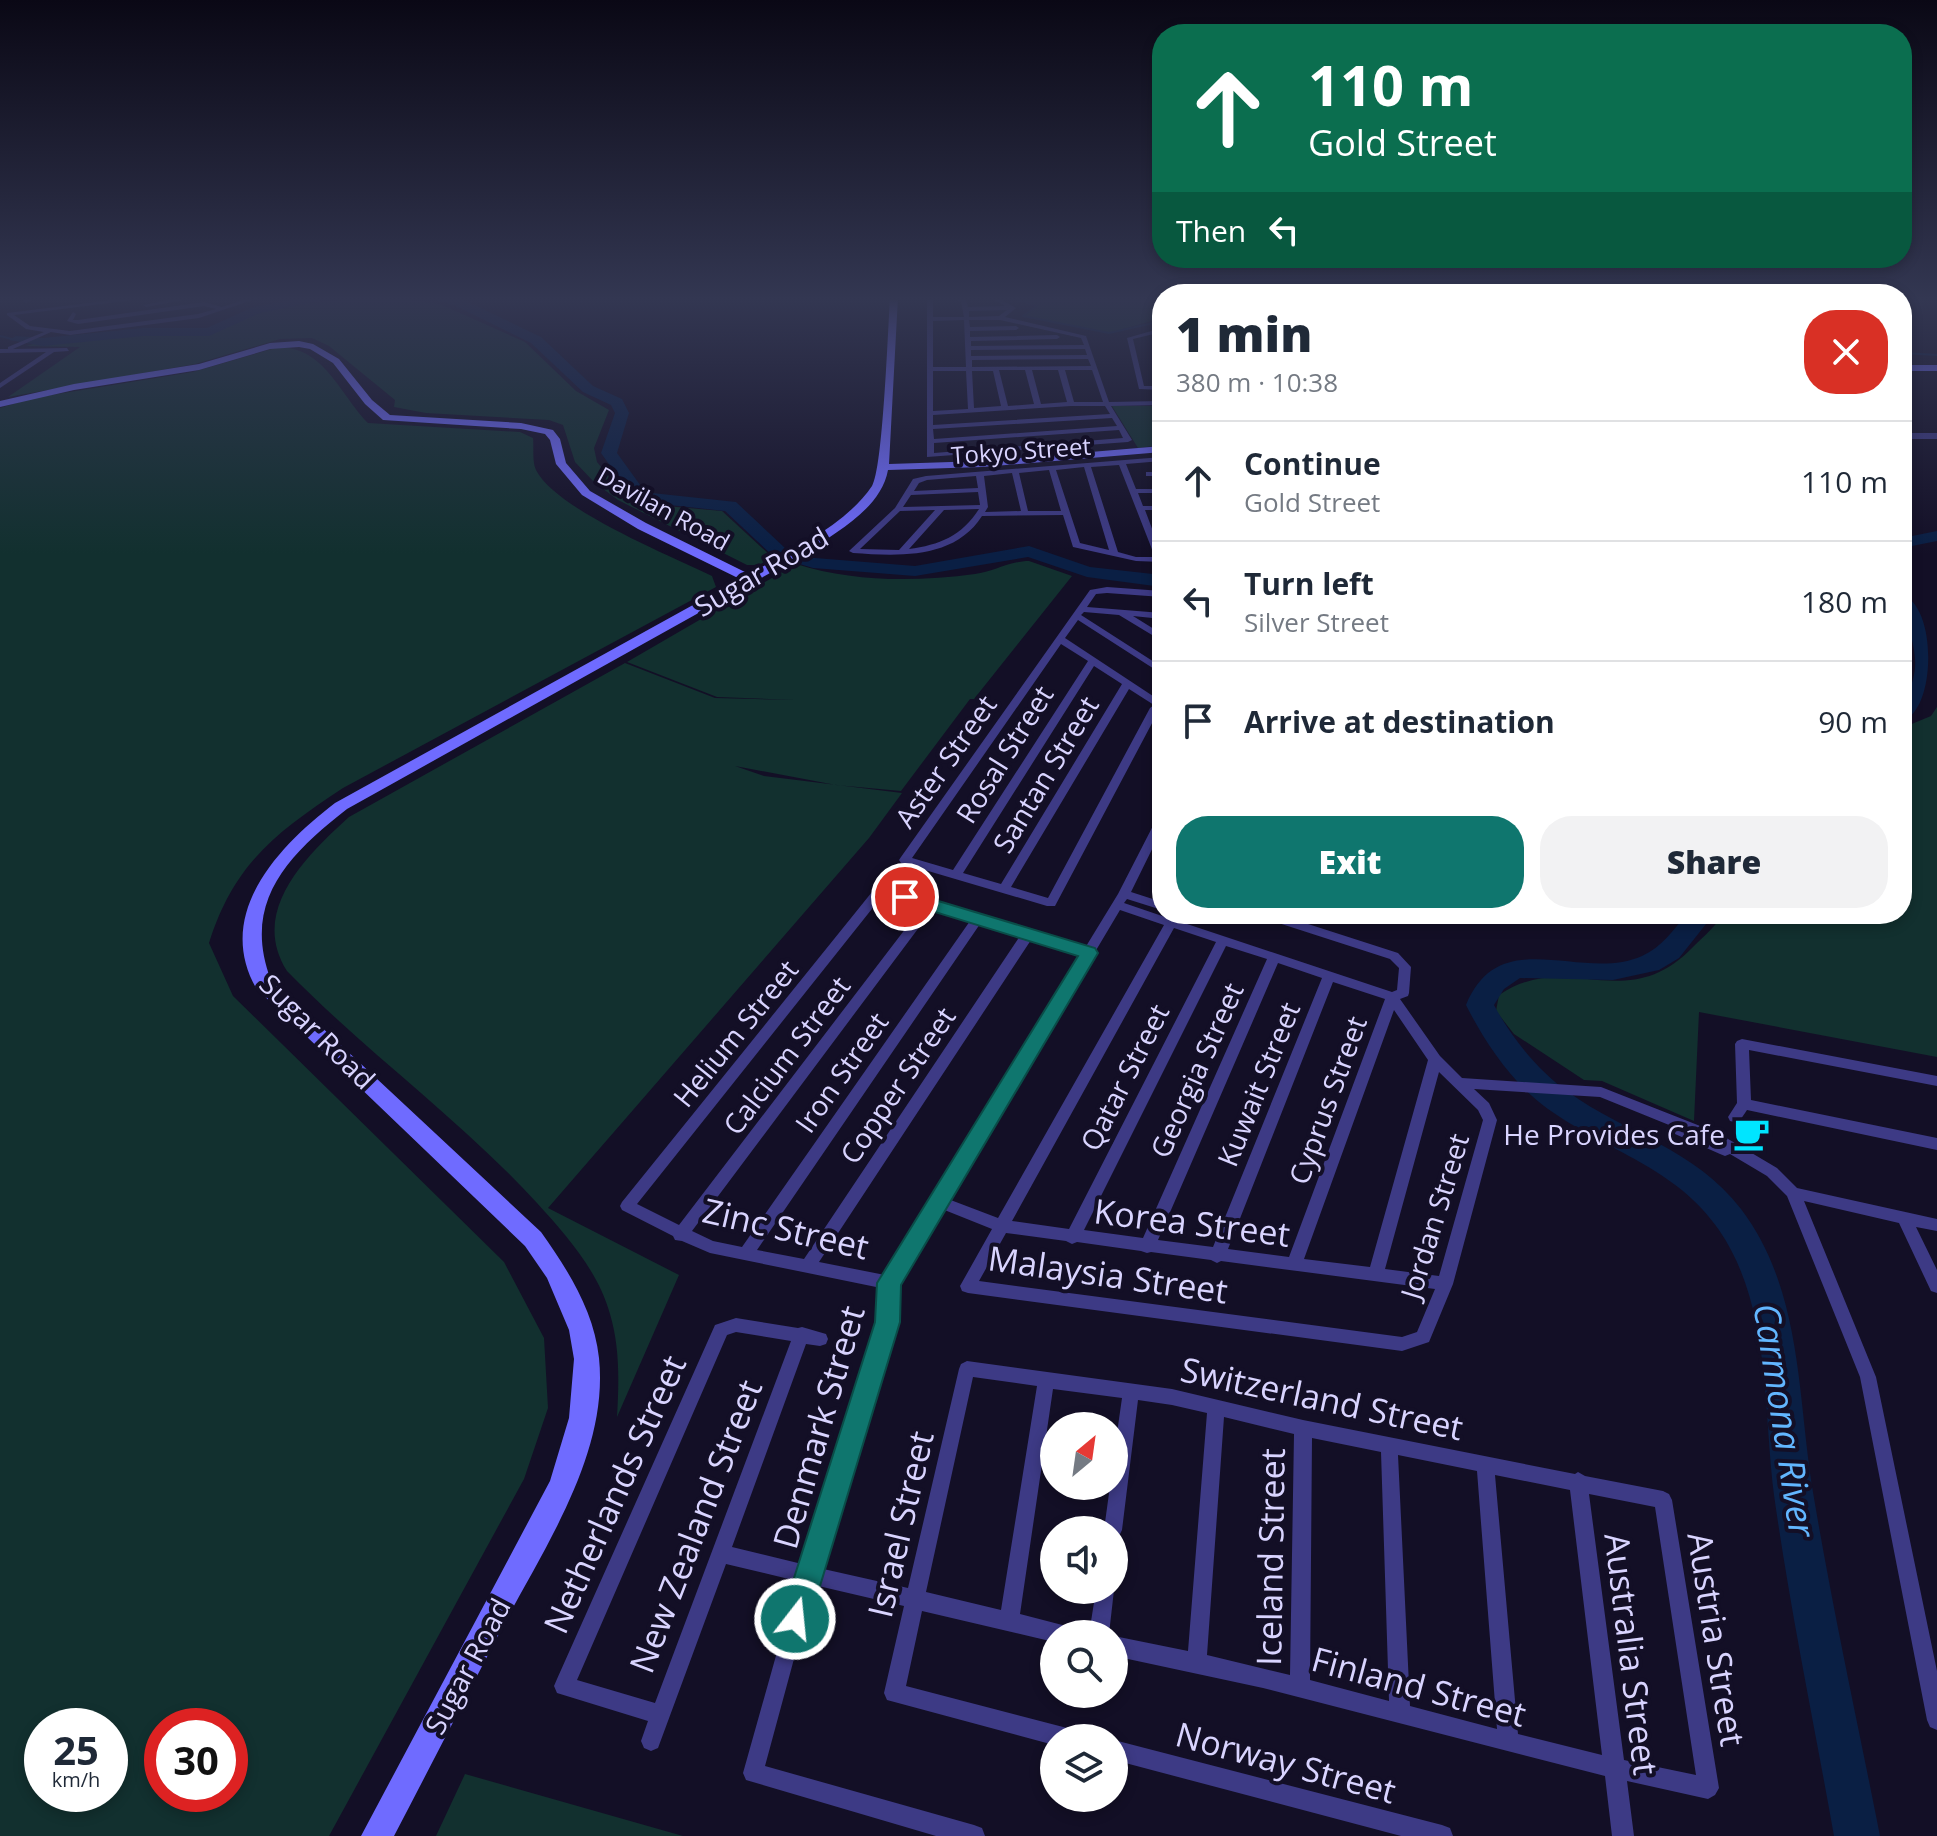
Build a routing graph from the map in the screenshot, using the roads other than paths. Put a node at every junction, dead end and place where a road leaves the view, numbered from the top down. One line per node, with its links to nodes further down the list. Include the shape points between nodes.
1 (99, 383): 12 (main road, Davilan Road)
2 (357, 383): 49 (main road, Davilan Road, via 387,418 549,432 566,473 586,493)
3 (888, 383): 28 (main road, Sugar Road)
4 (930, 383): 17 (street)
5 (970, 383): 16 (street)
6 (999, 383): 15 (street)
7 (1032, 383): 14 (street)
8 (1065, 383): 13 (street)
9 (1099, 383): 10 (street)
10 (1106, 402): 11 (street); 13 (street); 18 (street)
11 (1152, 403)
12 (0, 404)
13 (1071, 404): 14 (street)
14 (1038, 406): 15 (street)
15 (1005, 408): 16 (street)
16 (971, 410): 17 (street)
17 (930, 413): 19 (street)
18 (1114, 416): 19 (street); 20 (street)
19 (931, 427): 23 (street)
20 (1122, 428): 23 (street); 23 (street, via 1128,439 1124,442 930,455)
21 (1912, 436): 22 (street)
22 (1937, 436)
23 (930, 441)
24 (1152, 450): 28 (main road)
25 (1152, 460): 26 (street, Tokyo Street)
26 (1122, 462): 27 (street, Tokyo Street); 33 (street)
27 (1087, 466): 29 (street, Tokyo Street); 47 (street)
28 (883, 467): 49 (main road, Sugar Road, via 880,484 857,511)
29 (1052, 469): 30 (street, Tokyo Street); 42 (street)
30 (1015, 472): 31 (street, Tokyo Street); 41 (street)
31 (980, 475): 32 (street); 35 (street, Tokyo Street, via 926,478 916,481)
32 (982, 490): 35 (street); 40 (street)
33 (1134, 491): 34 (street); 37 (street)
34 (1152, 491)
35 (910, 493): 39 (street, Tokyo Street)
36 (942, 508): 39 (street); 40 (street); 46 (street)
37 (1142, 508): 38 (street); 43 (street)
38 (1152, 508)
39 (898, 509): 46 (street, Tokyo Street, via 853,551)
40 (982, 510): 41 (street); 46 (street, via 953,543)
41 (1025, 513): 42 (street)
42 (1063, 513): 47 (street, via 1076,545)
43 (1148, 525): 44 (street); 45 (street)
44 (1152, 525)
45 (1152, 532)
46 (900, 554)
47 (1114, 554): 48 (street)
48 (1152, 559)
49 (751, 580): 128 (main road, Sugar Road, via 341,806 278,864 252,920 252,962 263,983 533,1239 565,1290 588,1358 589,1392 581,1435 561,1487)
50 (1152, 593): 51 (street, Aster Street, via 1098,590)
51 (1079, 612): 52 (street); 55 (street, Aster Street); 57 (street)
52 (1120, 612): 53 (street); 54 (street)
53 (1152, 615)
54 (1152, 632)
55 (1060, 639): 56 (street); 62 (street, Aster Street, via 905,860)
56 (1093, 660): 58 (street); 62 (street, Rosal Street)
57 (1152, 664)
58 (1127, 684): 59 (street); 63 (street, Santan Street)
59 (1152, 699)
60 (1152, 721): 63 (street, Aster Street, via 1051,903)
61 (1152, 838): 64 (street)
62 (956, 875): 63 (street, Aster Street)
63 (1004, 889)
64 (1121, 899): 66 (street); 67 (street); 74 (street)
65 (930, 904): 68 (street); 84 (street, Helium Street, via 880,890); 88 (street, Calcium Street)
66 (1152, 904)
67 (1152, 910)
68 (978, 919): 72 (street); 91 (street, Iron Street)
69 (1171, 924): 87 (street, Malaysia Street)
70 (1187, 924): 73 (street)
71 (1295, 924): 77 (street, via 1394,956 1405,967 1403,993)
72 (1028, 934): 74 (street); 93 (street, Copper Street)
73 (1223, 940): 75 (street); 89 (street, Qatar Street)
74 (1089, 953): 83 (street)
75 (1274, 957): 76 (street); 90 (street, Georgia Street)
76 (1329, 976): 77 (street); 92 (street, Kuwait Street)
77 (1392, 997): 78 (street, Jordan Street); 94 (street, Cyprus Street)
78 (1435, 1060): 80 (street, Jordan Street); 95 (street)
79 (1937, 1081): 81 (street, via 1742,1044 1740,1111)
80 (1460, 1083): 82 (street, via 1587,1089 1657,1116 1696,1139 1744,1154); 97 (street, Jordan Street, via 1490,1120)
81 (1937, 1144)
82 (1793, 1193): 85 (street); 121 (street, via 1868,1377)
83 (937, 1201): 87 (street, Korea Street); 96 (street)
84 (627, 1206): 88 (street, Zinc Street)
85 (1904, 1218): 86 (street); 98 (street)
86 (1937, 1225)
87 (1001, 1226): 89 (street, Korea Street); 100 (street, Malaysia Street, via 968,1286 1402,1344)
88 (680, 1235): 91 (street, Zinc Street)
89 (1072, 1238): 90 (street, Korea Street)
90 (1147, 1247): 92 (street, Korea Street)
91 (746, 1254): 93 (street, Zinc Street)
92 (1217, 1256): 94 (street, Korea Street)
93 (809, 1264): 96 (street, Zinc Street)
94 (1294, 1265): 95 (street, Korea Street)
95 (1375, 1276): 97 (street, Korea Street)
96 (889, 1283): 112 (street, Denmark Street, via 887,1322)
97 (1445, 1284): 100 (street, Jordan Street)
98 (1937, 1286)
99 (811, 1337): 111 (street, New Zealand Street); 119 (street, Netherlands Street, via 736,1325 721,1330 564,1686)
100 (1423, 1337)
101 (967, 1369): 102 (street, Switzerland Street); 113 (street, Israel Street)
102 (1046, 1382): 103 (street, Switzerland Street); 114 (street)
103 (1131, 1391): 104 (street, Switzerland Street); 110 (street)
104 (1216, 1406): 105 (street, Switzerland Street); 117 (street)
105 (1303, 1428): 106 (street, Switzerland Street); 118 (street, Iceland Street)
106 (1389, 1445): 107 (street, Switzerland Street); 120 (street)
107 (1485, 1463): 108 (street, Switzerland Street); 124 (street)
108 (1578, 1481): 109 (street, Switzerland Street); 126 (street, Australia Street)
109 (1663, 1500): 127 (street, Austria Street)
110 (1115, 1516)
111 (721, 1554): 112 (street); 119 (street, New Zealand Street)
112 (808, 1574): 113 (street); 129 (street, Denmark Street, via 753,1773)
113 (917, 1598): 114 (street); 122 (street, Israel Street, via 894,1693)
114 (1009, 1621): 115 (street)
115 (1040, 1628)
116 (1128, 1649): 117 (street, Finland Street)
117 (1197, 1661): 118 (street, Finland Street)
118 (1300, 1688): 120 (street, Finland Street)
119 (659, 1714): 123 (street, New Zealand Street)
120 (1400, 1714): 124 (street, Finland Street)
121 (1937, 1720)
122 (1040, 1731)
123 (651, 1741)
124 (1508, 1742): 126 (street, Finland Street)
125 (1128, 1754): 130 (street, Norway Street)
126 (1615, 1770): 127 (street, Finland Street); 131 (street, Australia Street)
127 (1708, 1788)
128 (377, 1836)
129 (974, 1836)
130 (1442, 1836)
131 (1623, 1836)

